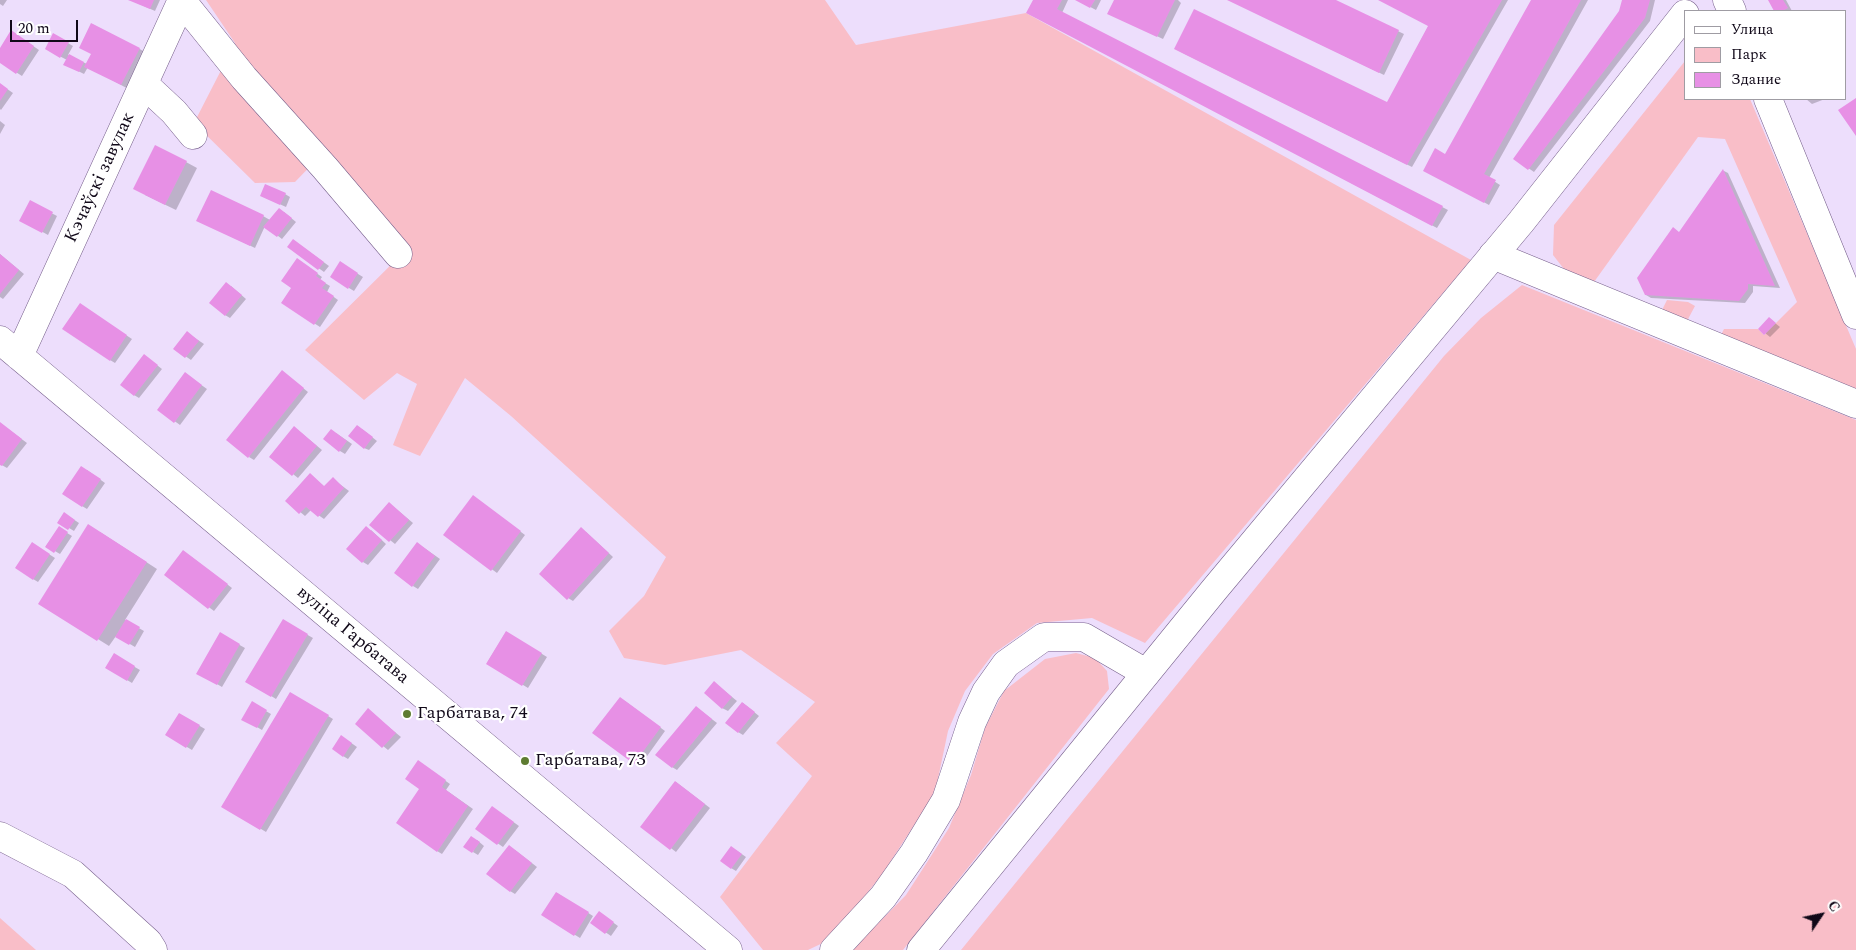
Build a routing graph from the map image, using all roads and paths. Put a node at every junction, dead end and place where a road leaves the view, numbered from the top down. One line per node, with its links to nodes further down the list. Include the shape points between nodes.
1 (182, 1): 3 (street, Кэчаўскі завулак); 6 (street, via 244,78)
2 (1684, 15): 7 (street)
3 (144, 84): 5 (street); 9 (street, Кэчаўскі завулак)
4 (1768, 100): 8 (street)
5 (194, 135)
6 (398, 254)
7 (1493, 255): 10 (street); 11 (street)
8 (1856, 315)
9 (9, 348): 14 (street, вуліца Гарбатава)
10 (1856, 404)
11 (1146, 673): 15 (street, via 1084,637 1044,637 1006,664 986,692 972,722 946,800 884,897); 16 (street)
12 (0, 836): 13 (street, via 73,874)
13 (153, 950)
14 (728, 950)
15 (834, 950)
16 (921, 950)

